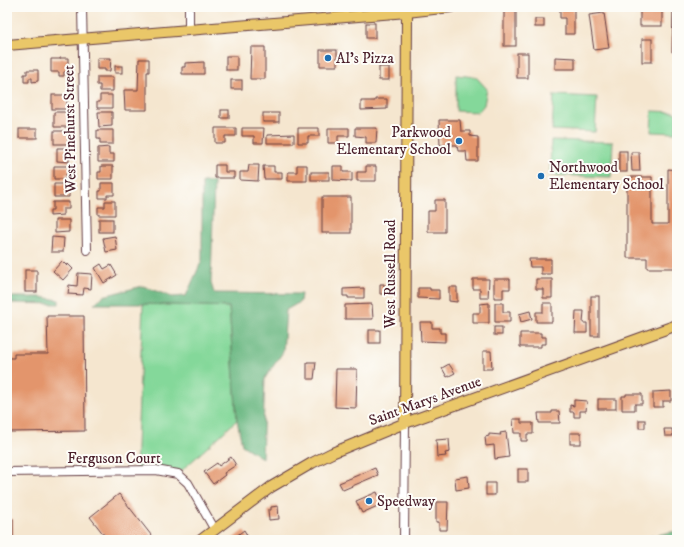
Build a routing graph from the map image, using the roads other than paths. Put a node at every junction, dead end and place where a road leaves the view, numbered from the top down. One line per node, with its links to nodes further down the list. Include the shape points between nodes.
1 (82, 7): 6 (street, West Pinehurst Street)
2 (189, 7): 5 (street)
3 (451, 7): 4 (main road)
4 (407, 10): 5 (main road); 10 (main road, West Russell Road)
5 (189, 30): 6 (main road)
6 (82, 39): 7 (main road); 8 (street, West Pinehurst Street)
7 (7, 45)
8 (87, 250)
9 (677, 325): 10 (main road, Saint Marys Avenue)
10 (405, 423): 12 (main road, Saint Marys Avenue, via 312,463 271,487); 14 (street, West Russell Road)
11 (7, 472): 12 (street, Ferguson Court, via 156,470 178,474 192,488)
12 (215, 530): 13 (main road, Saint Marys Avenue)
13 (201, 540)
14 (404, 540)

